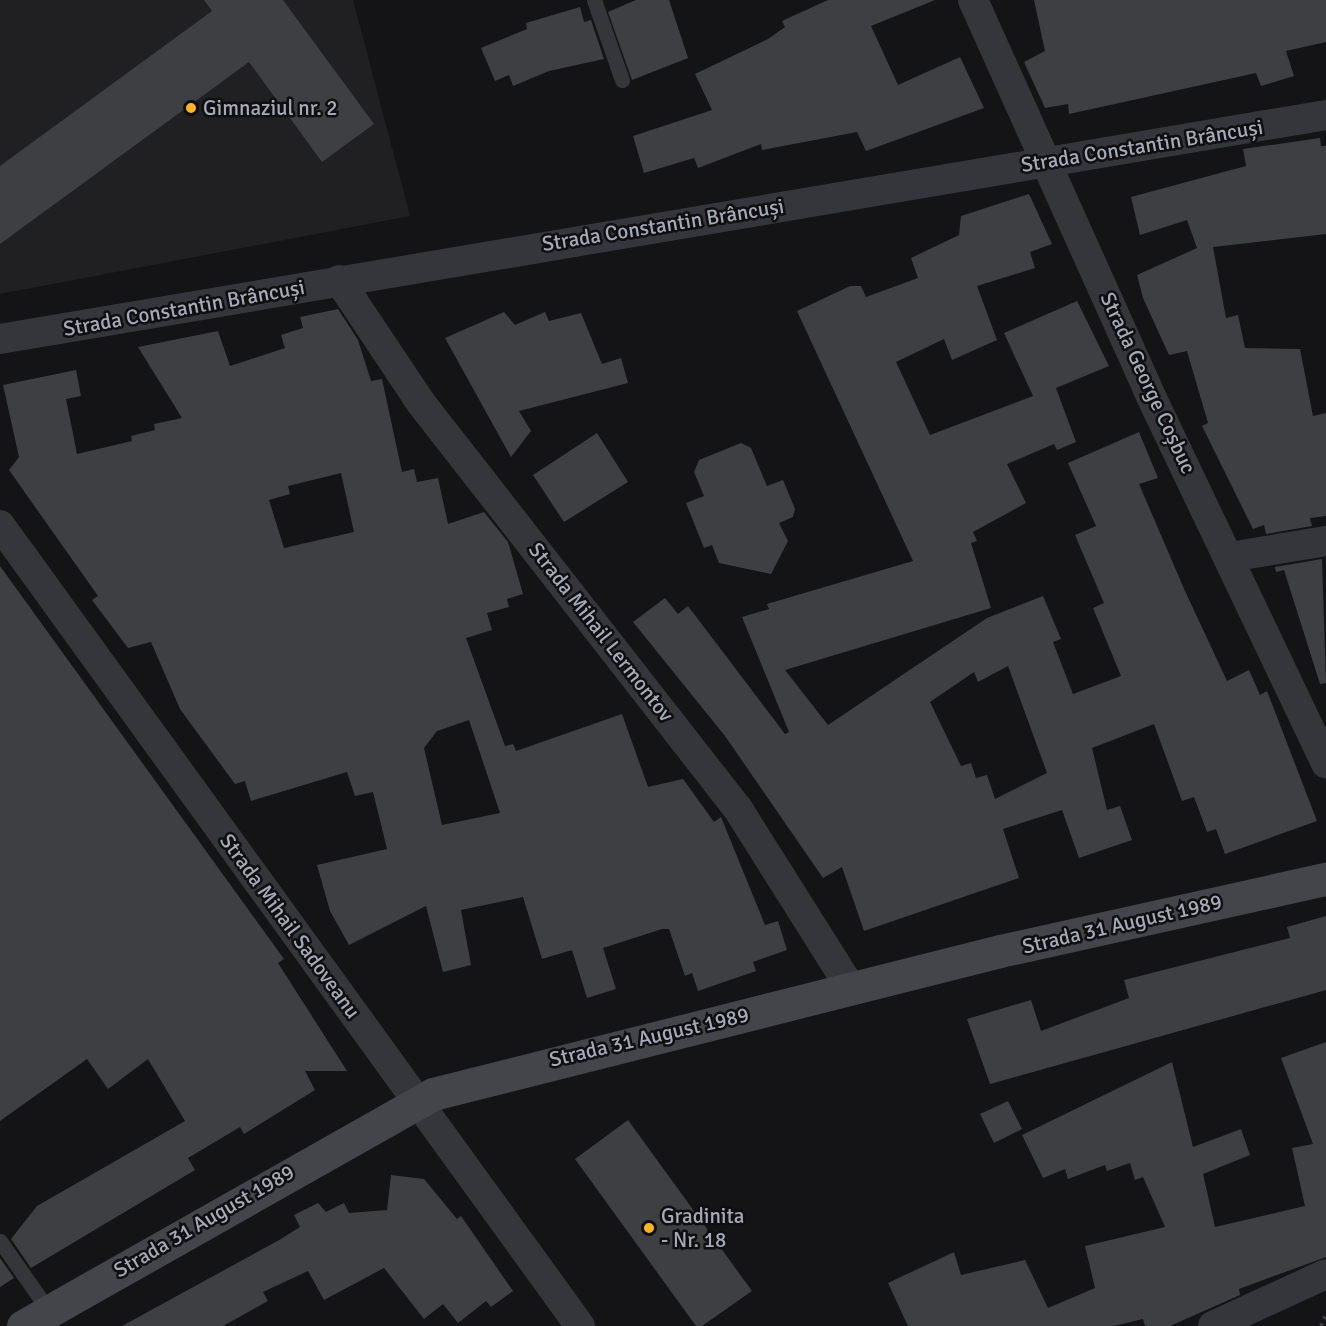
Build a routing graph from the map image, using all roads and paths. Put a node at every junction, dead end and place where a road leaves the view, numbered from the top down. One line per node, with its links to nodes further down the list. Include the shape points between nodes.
1 (594, 0): 3 (lane)
2 (974, 0): 5 (street, Strada George Coșbuc)
3 (622, 80)
4 (1326, 116): 5 (street, Strada Constantin Brâncuși)
5 (1050, 161): 6 (street, Strada Constantin Brâncuși); 10 (street, Strada George Coșbuc, via 1147,388)
6 (339, 280): 7 (street, Strada Constantin Brâncuși); 13 (street, Strada Mihail Lermontov, via 428,412 738,808)
7 (0, 339)
8 (0, 525): 14 (street, Strada Mihail Sadoveanu)
9 (1326, 541): 10 (street)
10 (1230, 557): 11 (street, Strada George Coșbuc)
11 (1326, 764)
12 (1326, 879): 13 (main road, Strada 31 August 1989)
13 (852, 990): 14 (main road, Strada 31 August 1989, via 526,1066)
14 (416, 1101): 18 (main road, Strada 31 August 1989); 19 (street, Strada Mihail Sadoveanu)
15 (0, 1241): 18 (lane)
16 (1326, 1274): 20 (street)
17 (1326, 1314): 21 (path)
18 (36, 1319)
19 (580, 1326)
20 (1213, 1326)
21 (1321, 1326)

